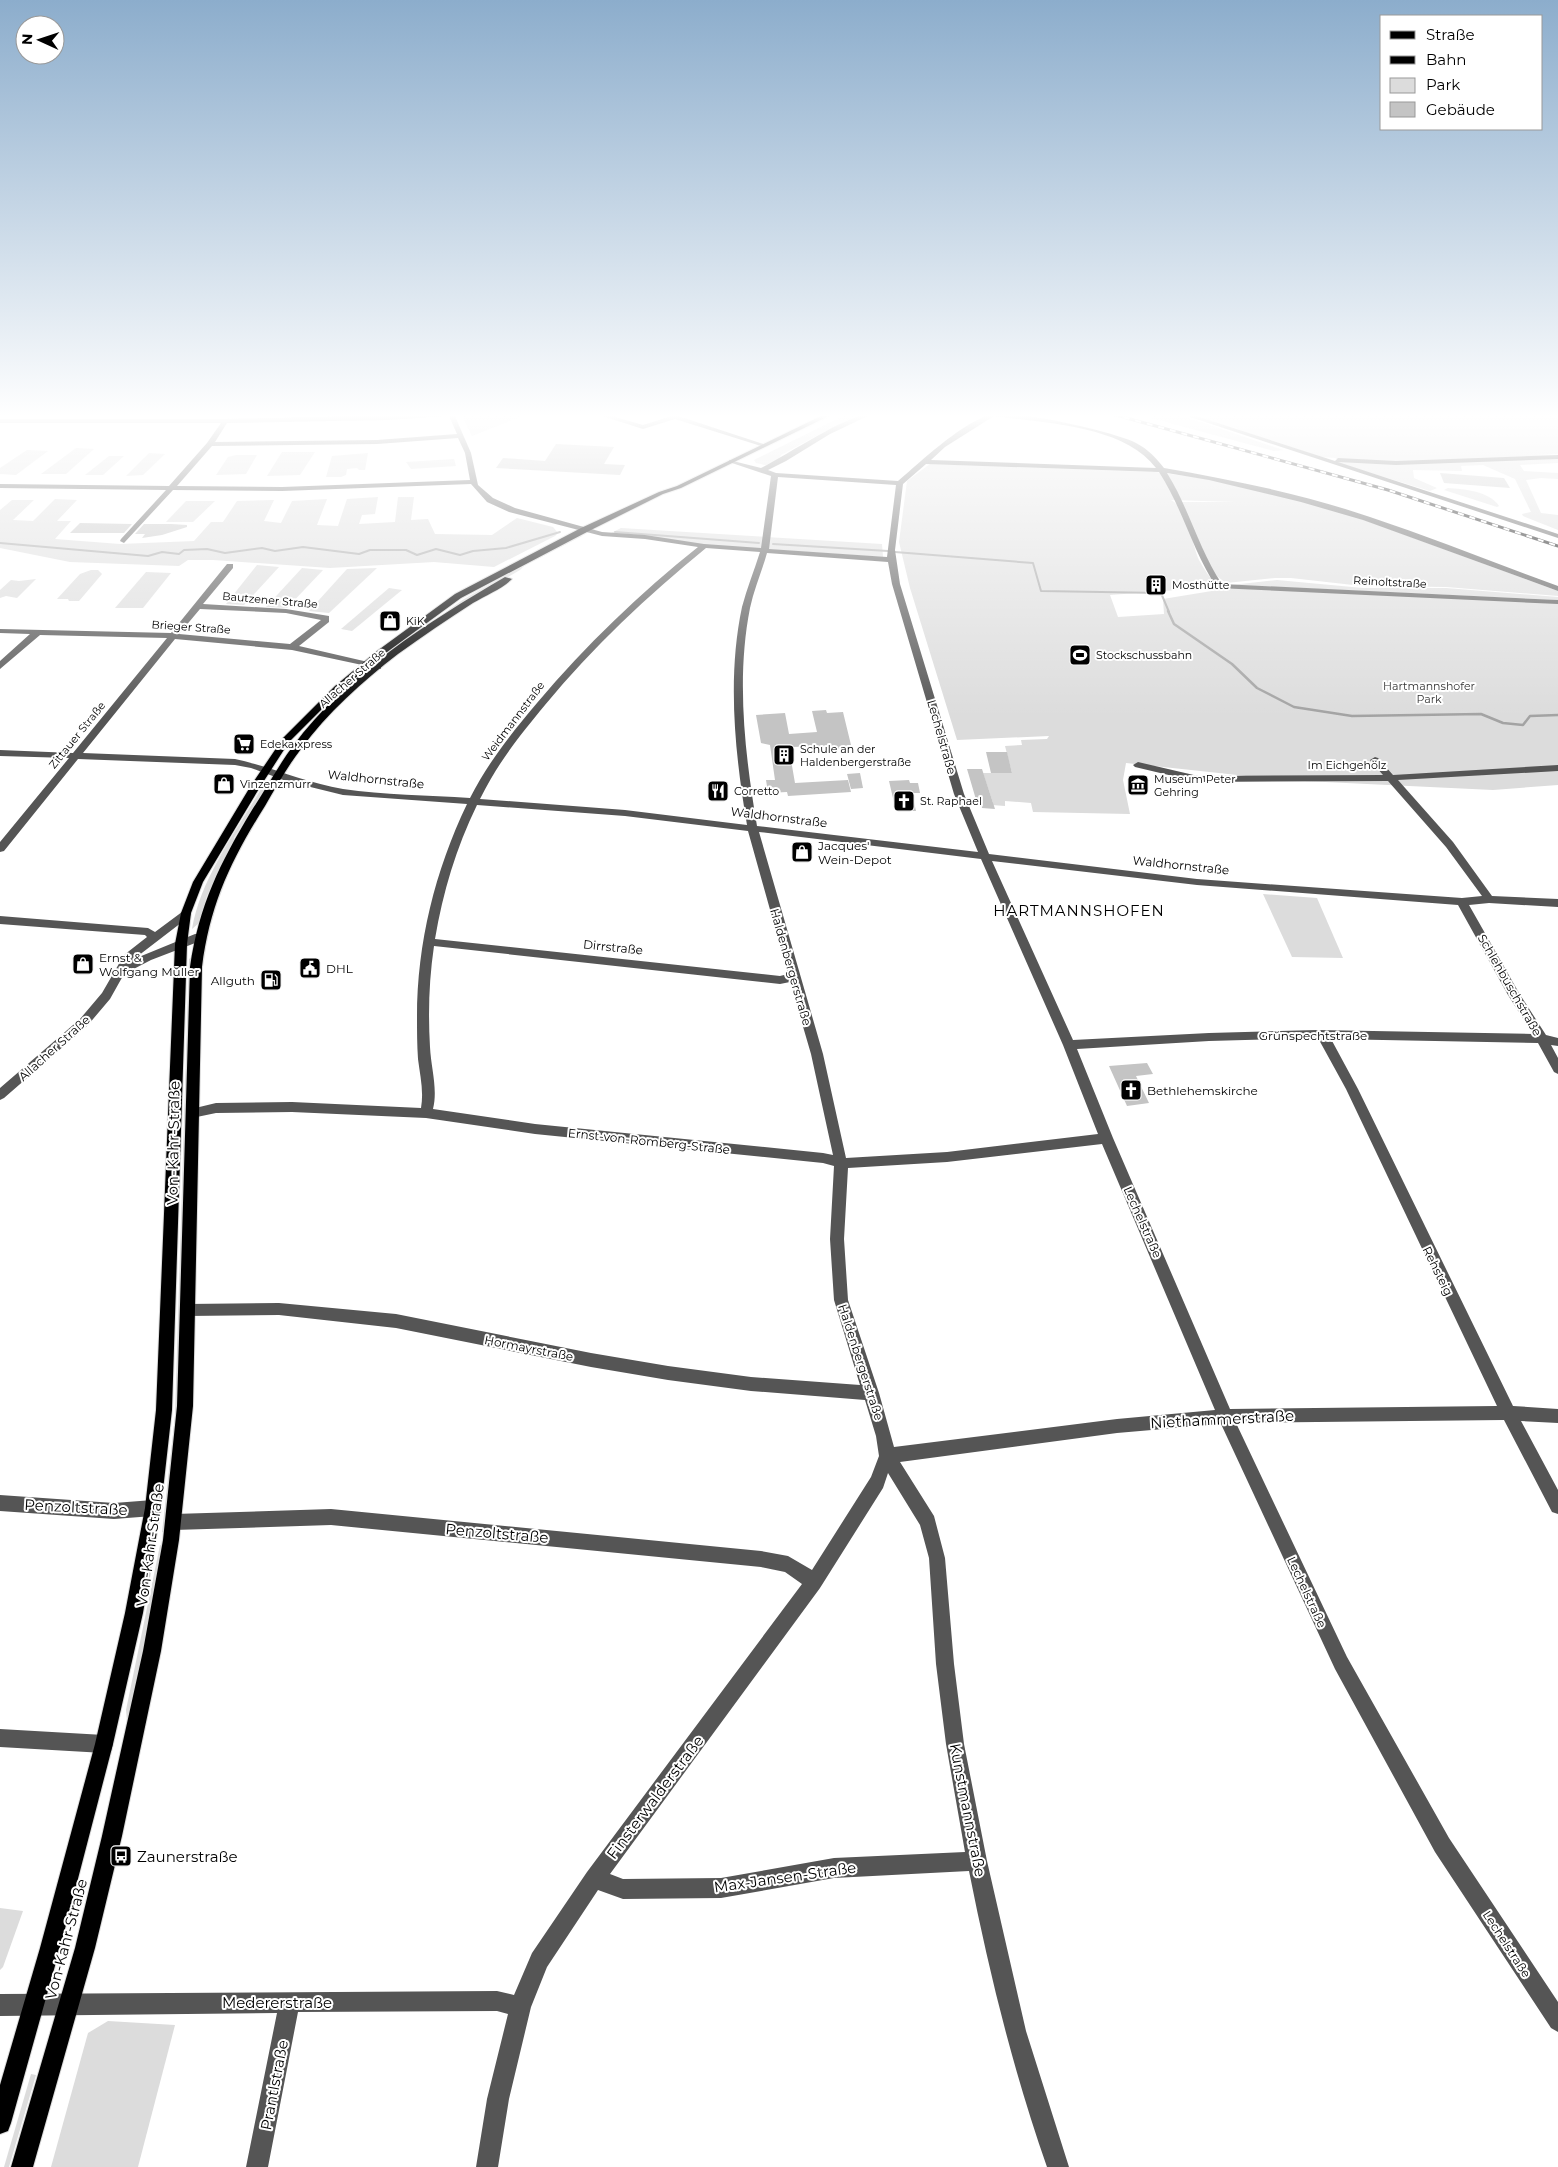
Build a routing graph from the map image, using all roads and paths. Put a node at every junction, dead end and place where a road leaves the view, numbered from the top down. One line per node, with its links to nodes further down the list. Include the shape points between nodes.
1 (147, 515): 13 (street)
2 (530, 515): 10 (street)
3 (615, 515): 10 (main road, Allacher Straße)
4 (630, 515): 11 (main road, Allacher Straße)
5 (770, 515): 15 (street, Haldenbergerstraße)
6 (896, 515): 16 (street, Lechelstraße)
7 (1185, 515): 19 (street, Reinoltstraße, via 1202,558 1220,586)
8 (1356, 515): 18 (street)
9 (1494, 515): 12 (street)
10 (584, 530): 11 (street); 25 (main road, Allacher Straße, via 458,596)
11 (595, 533): 14 (street); 27 (main road, Allacher Straße, via 471,600)
12 (1558, 536)
13 (124, 541)
14 (704, 546): 15 (street); 36 (street, Weidmannstraße, via 640,599 556,684 497,758)
15 (764, 550): 16 (street); 37 (street, Haldenbergerstraße, via 746,614 738,684 741,756)
16 (891, 560): 39 (street, Lechelstraße, via 959,794)
17 (230, 566): 20 (street, Bautzener Straße)
18 (1558, 589)
19 (1558, 602)
20 (197, 606): 23 (street, Bautzener Straße); 24 (street, Bautzener Straße, via 286,611 326,618)
21 (0, 631): 22 (street, Brieger Straße)
22 (38, 632): 23 (street, Brieger Straße); 26 (street)
23 (173, 636): 24 (street, Brieger Straße); 29 (street, Zittauer Straße)
24 (292, 647): 25 (street, Brieger Straße)
25 (366, 664): 27 (street, Brieger Straße); 33 (main road, Allacher Straße, via 290,736)
26 (0, 666)
27 (378, 667): 34 (main road, Allacher Straße, via 306,735)
28 (0, 753): 29 (street, Waldhornstraße)
29 (75, 756): 33 (street, Waldhornstraße, via 230,762); 38 (street, Zittauer Straße)
30 (1375, 760): 35 (street)
31 (1138, 766): 35 (street, Im Eichgehölz, via 1198,779)
32 (1558, 768): 35 (street, Im Eichgehölz)
33 (266, 770): 34 (street, Waldhornstraße); 44 (main road, Allacher Straße, via 198,882)
34 (279, 776): 36 (street, Waldhornstraße, via 344,792); 43 (main road, Allacher Straße, via 222,871)
35 (1390, 778): 40 (street, via 1442,837)
36 (474, 802): 37 (street, Waldhornstraße, via 625,812); 48 (street, Weidmannstraße, via 454,846)
37 (752, 827): 39 (street, Waldhornstraße); 51 (street, Haldenbergerstraße)
38 (0, 849)
39 (985, 856): 41 (street, Waldhornstraße, via 1198,882); 55 (street, Lechelstraße)
40 (1488, 899): 41 (street, Waldhornstraße); 42 (street, Waldhornstraße)
41 (1462, 902): 53 (street, Schlehbuschstraße)
42 (1558, 903)
43 (205, 912): 47 (main road, Von-Kahr-Straße)
44 (186, 913): 46 (street, Allacher Straße); 49 (main road, Von-Kahr-Straße)
45 (0, 920): 46 (street, via 148,932)
46 (154, 937): 50 (street, Allacher Straße, via 128,958)
47 (199, 937): 49 (street, Allacher Straße); 58 (main road, Von-Kahr-Straße)
48 (429, 942): 51 (street, Dirrstraße, via 780,980); 59 (street, Weidmannstraße, via 422,1004 429,1105)
49 (181, 944): 50 (street, Allacher Straße, via 147,957); 70 (main road, Von-Kahr-Straße, via 164,1410)
50 (120, 973): 57 (street, Allacher Straße, via 84,1022)
51 (793, 977): 61 (street, Haldenbergerstraße, via 817,1054)
52 (1322, 1034): 53 (street, Grünspechtstraße); 55 (street, Grünspechtstraße); 64 (street, Rehsteig, via 1352,1089)
53 (1542, 1040): 54 (street, Grünspechtstraße); 56 (street, Schlehbuschstraße)
54 (1558, 1042)
55 (1069, 1045): 60 (street, Lechelstraße)
56 (1558, 1069)
57 (0, 1095)
58 (192, 1113): 59 (street, Ernst-von-Romberg-Straße, via 216,1108 292,1107); 62 (main road, Von-Kahr-Straße)
59 (426, 1113): 61 (street, Ernst-von-Romberg-Straße, via 535,1129 823,1158)
60 (1106, 1138): 61 (street, Ernst-von-Romberg-Straße, via 947,1157); 65 (street, Lechelstraße)
61 (841, 1163): 63 (street, Haldenbergerstraße, via 837,1239 841,1300)
62 (187, 1310): 63 (street, Hormayrstraße, via 279,1309 387,1320 668,1373 751,1384); 71 (main road, Von-Kahr-Straße, via 185,1406)
63 (871, 1393): 67 (street, Haldenbergerstraße)
64 (1508, 1413): 65 (street, Niethammerstraße); 66 (street, Niethammerstraße); 69 (street, Rehsteig)
65 (1225, 1416): 67 (street, Niethammerstraße, via 1116,1426); 82 (street, Lechelstraße, via 1341,1663 1442,1845)
66 (1558, 1416)
67 (887, 1456): 72 (street, Finsterwalderstraße, via 877,1482); 75 (street, Kunstmannstraße, via 928,1522 938,1558 950,1711)
68 (0, 1503): 70 (street, Penzoltstraße, via 114,1511)
69 (1558, 1506)
70 (152, 1508): 74 (main road, Von-Kahr-Straße, via 134,1613)
71 (174, 1522): 72 (street, Penzoltstraße, via 331,1517 761,1559 788,1564); 80 (main road, Von-Kahr-Straße, via 134,1742)
72 (814, 1582): 76 (street, Finsterwalderstraße)
73 (0, 1738): 74 (street)
74 (104, 1744): 79 (main road, Von-Kahr-Straße)
75 (977, 1861): 76 (street, Max-Jansen-Straße, via 834,1868 721,1888 623,1889); 87 (street, Kunstmannstraße, via 1015,2031)
76 (594, 1879): 81 (street, Finsterwalderstraße, via 539,1960)
77 (290, 2002): 80 (street, Medererstraße); 81 (street, Medererstraße, via 497,2001); 85 (street, Prantlstraße)
78 (0, 2004): 79 (street)
79 (34, 2006): 80 (street, Medererstraße); 83 (main road, Von-Kahr-Straße)
80 (68, 2006): 84 (main road, Von-Kahr-Straße)
81 (520, 2008): 86 (street, Finsterwalderstraße, via 498,2099)
82 (1558, 2021)
83 (0, 2123)
84 (22, 2167)
85 (257, 2167)
86 (487, 2167)
87 (1058, 2167)

